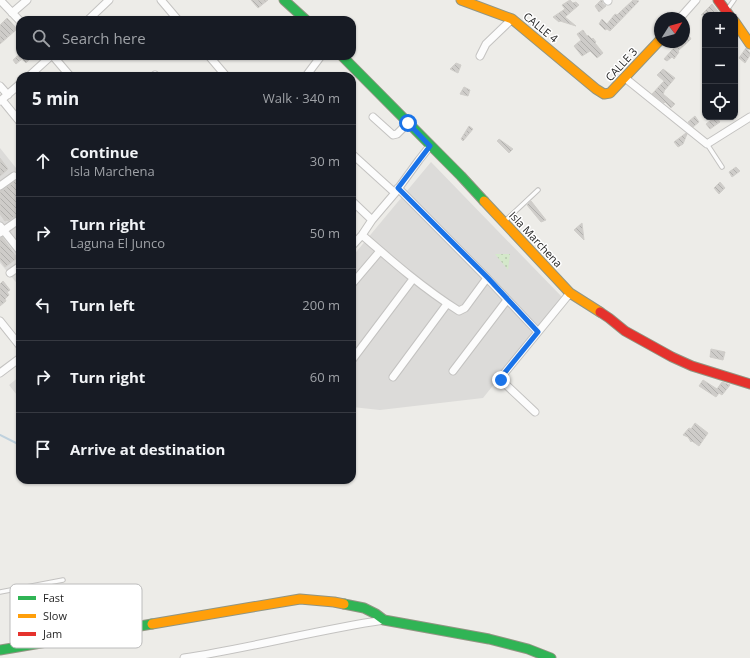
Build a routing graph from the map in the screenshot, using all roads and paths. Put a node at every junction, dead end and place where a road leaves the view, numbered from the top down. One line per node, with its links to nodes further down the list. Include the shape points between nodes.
1 (0, 0): 13 (street)
2 (27, 0): 13 (street)
3 (108, 0): 14 (street)
4 (161, 0): 15 (street)
5 (462, 0): 18 (street, CALLE 4)
6 (696, 0): 10 (street)
7 (718, 0): 11 (street)
8 (734, 0): 12 (lane)
9 (287, 1): 16 (street)
10 (685, 12)
11 (727, 12)
12 (728, 12)
13 (12, 13): 17 (street)
14 (92, 16)
15 (175, 16)
16 (302, 16)
17 (16, 18)
18 (512, 19): 22 (street, via 486,44); 35 (street, CALLE 4)
19 (738, 26): 20 (street)
20 (750, 44)
21 (654, 47): 32 (street, CALLE 3)
22 (480, 56)
23 (47, 60): 28 (street)
24 (56, 60): 29 (street)
25 (212, 60): 30 (street)
26 (318, 60): 31 (street)
27 (346, 60): 41 (street, Isla Marchena)
28 (33, 72)
29 (66, 72)
30 (223, 72)
31 (309, 72)
32 (625, 78): 35 (street, CALLE 3, via 609,94); 42 (street)
33 (0, 86): 36 (street)
34 (16, 88): 36 (street)
35 (596, 89)
36 (8, 95): 37 (street)
37 (1, 100): 38 (street)
38 (16, 117)
39 (373, 117): 41 (street, via 393,135)
40 (750, 117): 42 (street)
41 (408, 123): 43 (street, Isla Marchena)
42 (707, 144): 45 (lane)
43 (430, 146): 48 (street); 53 (street, Isla Marchena)
44 (356, 157): 48 (street)
45 (722, 167)
46 (14, 176): 47 (street)
47 (0, 186)
48 (397, 190): 51 (street); 61 (street)
49 (538, 190): 53 (lane)
50 (356, 205): 51 (street)
51 (372, 220): 55 (street)
52 (16, 221): 54 (street)
53 (504, 222): 64 (street, Isla Marchena)
54 (1, 230): 57 (street)
55 (362, 235): 56 (street); 58 (street)
56 (356, 242)
57 (16, 247)
58 (380, 251): 62 (street); 63 (street)
59 (16, 269): 60 (street)
60 (10, 273)
61 (488, 278): 65 (street); 66 (street, via 465,308 459,311)
62 (356, 279)
63 (413, 279): 66 (street); 70 (street)
64 (570, 293): 68 (street); 75 (street, Isla Marchena, via 625,331 672,357)
65 (507, 300): 68 (street); 72 (street)
66 (447, 304): 74 (street)
67 (0, 321): 69 (street)
68 (538, 332): 76 (street, via 501,380)
69 (16, 341)
70 (356, 355)
71 (16, 361): 73 (street)
72 (453, 371)
73 (0, 373)
74 (393, 377)
75 (750, 384)
76 (535, 412)
77 (63, 580): 78 (lane)
78 (42, 584)
79 (10, 590): 80 (lane)
80 (0, 592)
81 (384, 620): 82 (street, via 364,608 300,599); 85 (street); 86 (street, via 508,643)
82 (142, 626)
83 (12, 648): 84 (street)
84 (0, 650)
85 (184, 658)
86 (551, 658)

